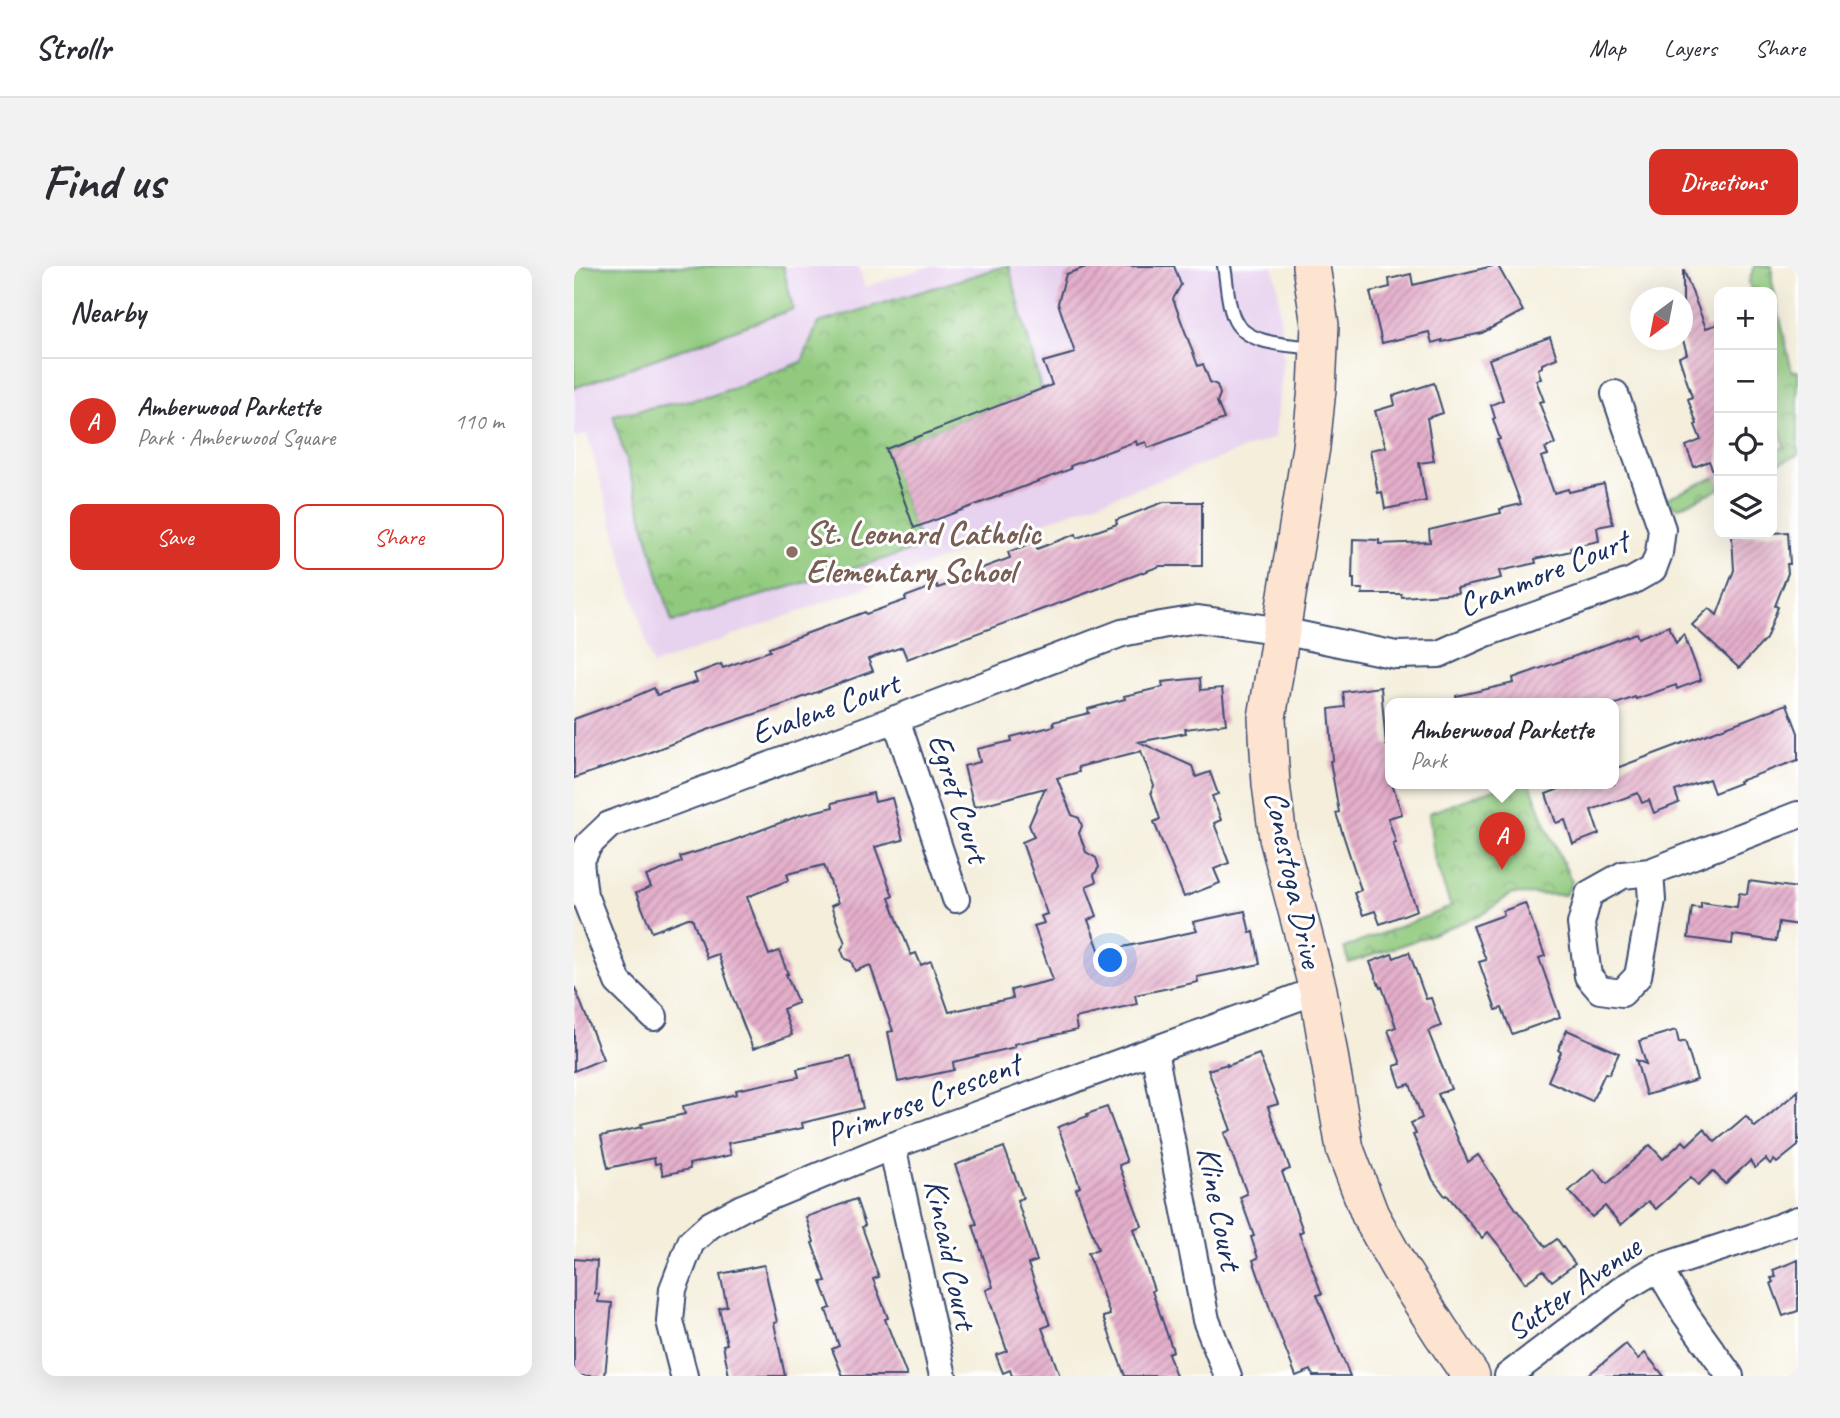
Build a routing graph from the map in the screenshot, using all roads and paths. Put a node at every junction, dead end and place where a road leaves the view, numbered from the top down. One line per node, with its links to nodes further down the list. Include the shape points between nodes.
1 (1224, 266): 3 (lane, via 1233,318 1242,329 1266,342)
2 (1311, 266): 3 (street, Conestoga Drive)
3 (1319, 348): 5 (street, Conestoga Drive, via 1311,447)
4 (1615, 394): 5 (street, Cranmore Court, via 1662,529 1653,569 1439,653 1396,655)
5 (1282, 632): 6 (street, Evalene Court, via 1198,619 1122,633); 10 (street, Conestoga Drive, via 1267,718 1271,784 1278,838)
6 (897, 719): 9 (street, Egret Court); 11 (street, Evalene Court, via 609,825 589,845 580,862 584,895 618,982)
7 (1798, 815): 8 (street)
8 (1650, 872)
9 (956, 899)
10 (1318, 990): 12 (street, Primrose Crescent); 19 (street, Conestoga Drive, via 1345,1149 1370,1215 1399,1268)
11 (654, 1017)
12 (1154, 1051): 13 (street, Primrose Crescent); 18 (street, Kline Court, via 1206,1320)
13 (892, 1146): 16 (street, Primrose Crescent, via 742,1208 710,1225 691,1242 673,1289 670,1321); 17 (street, Kincaid Court)
14 (1798, 1220): 15 (street, Sutter Avenue)
15 (1658, 1268): 20 (street, Sutter Avenue, via 1624,1288); 21 (street)
16 (684, 1376)
17 (943, 1376)
18 (1228, 1376)
19 (1471, 1376)
20 (1508, 1376)
21 (1730, 1376)

